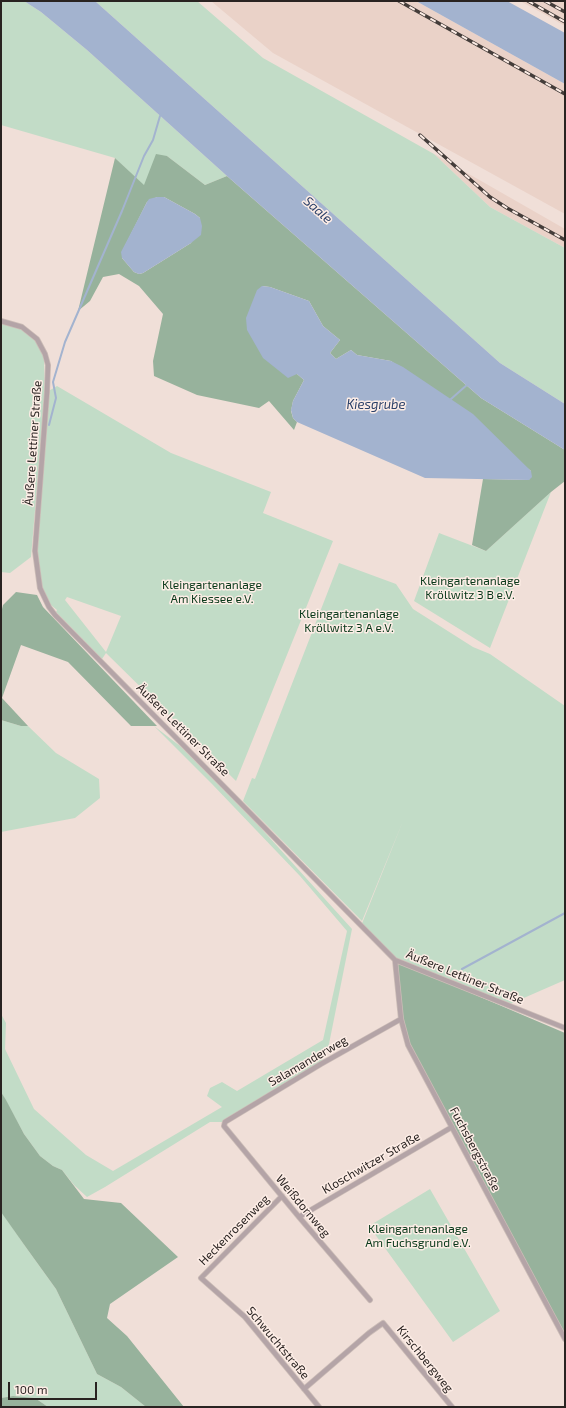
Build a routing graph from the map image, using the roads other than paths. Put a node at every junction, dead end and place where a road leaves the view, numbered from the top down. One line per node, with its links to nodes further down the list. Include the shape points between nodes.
1 (1, 321): 2 (street, Äußere Lettiner Straße, via 22,327 37,339 48,365 35,551 40,588 49,607)
2 (395, 960): 3 (street, Fuchsbergstraße); 4 (street, Äußere Lettiner Straße)
3 (401, 1018): 5 (street, Salamanderweg); 6 (street, Fuchsbergstraße, via 408,1045)
4 (565, 1028)
5 (225, 1122): 7 (street, Weißdornweg, via 224,1126)
6 (452, 1127): 8 (street, Kloschwitzer Straße); 11 (street, Fuchsbergstraße)
7 (282, 1196): 8 (street, Weißdornweg); 9 (street, Heckenrosenweg)
8 (299, 1217): 10 (street, Weißdornweg)
9 (201, 1278): 12 (street, Schwuchtstraße, via 245,1316)
10 (370, 1300)
11 (565, 1339)
12 (304, 1389): 13 (street, Schwuchtstraße); 14 (street, Kirschbergweg, via 383,1323)
13 (319, 1407)
14 (452, 1407)

